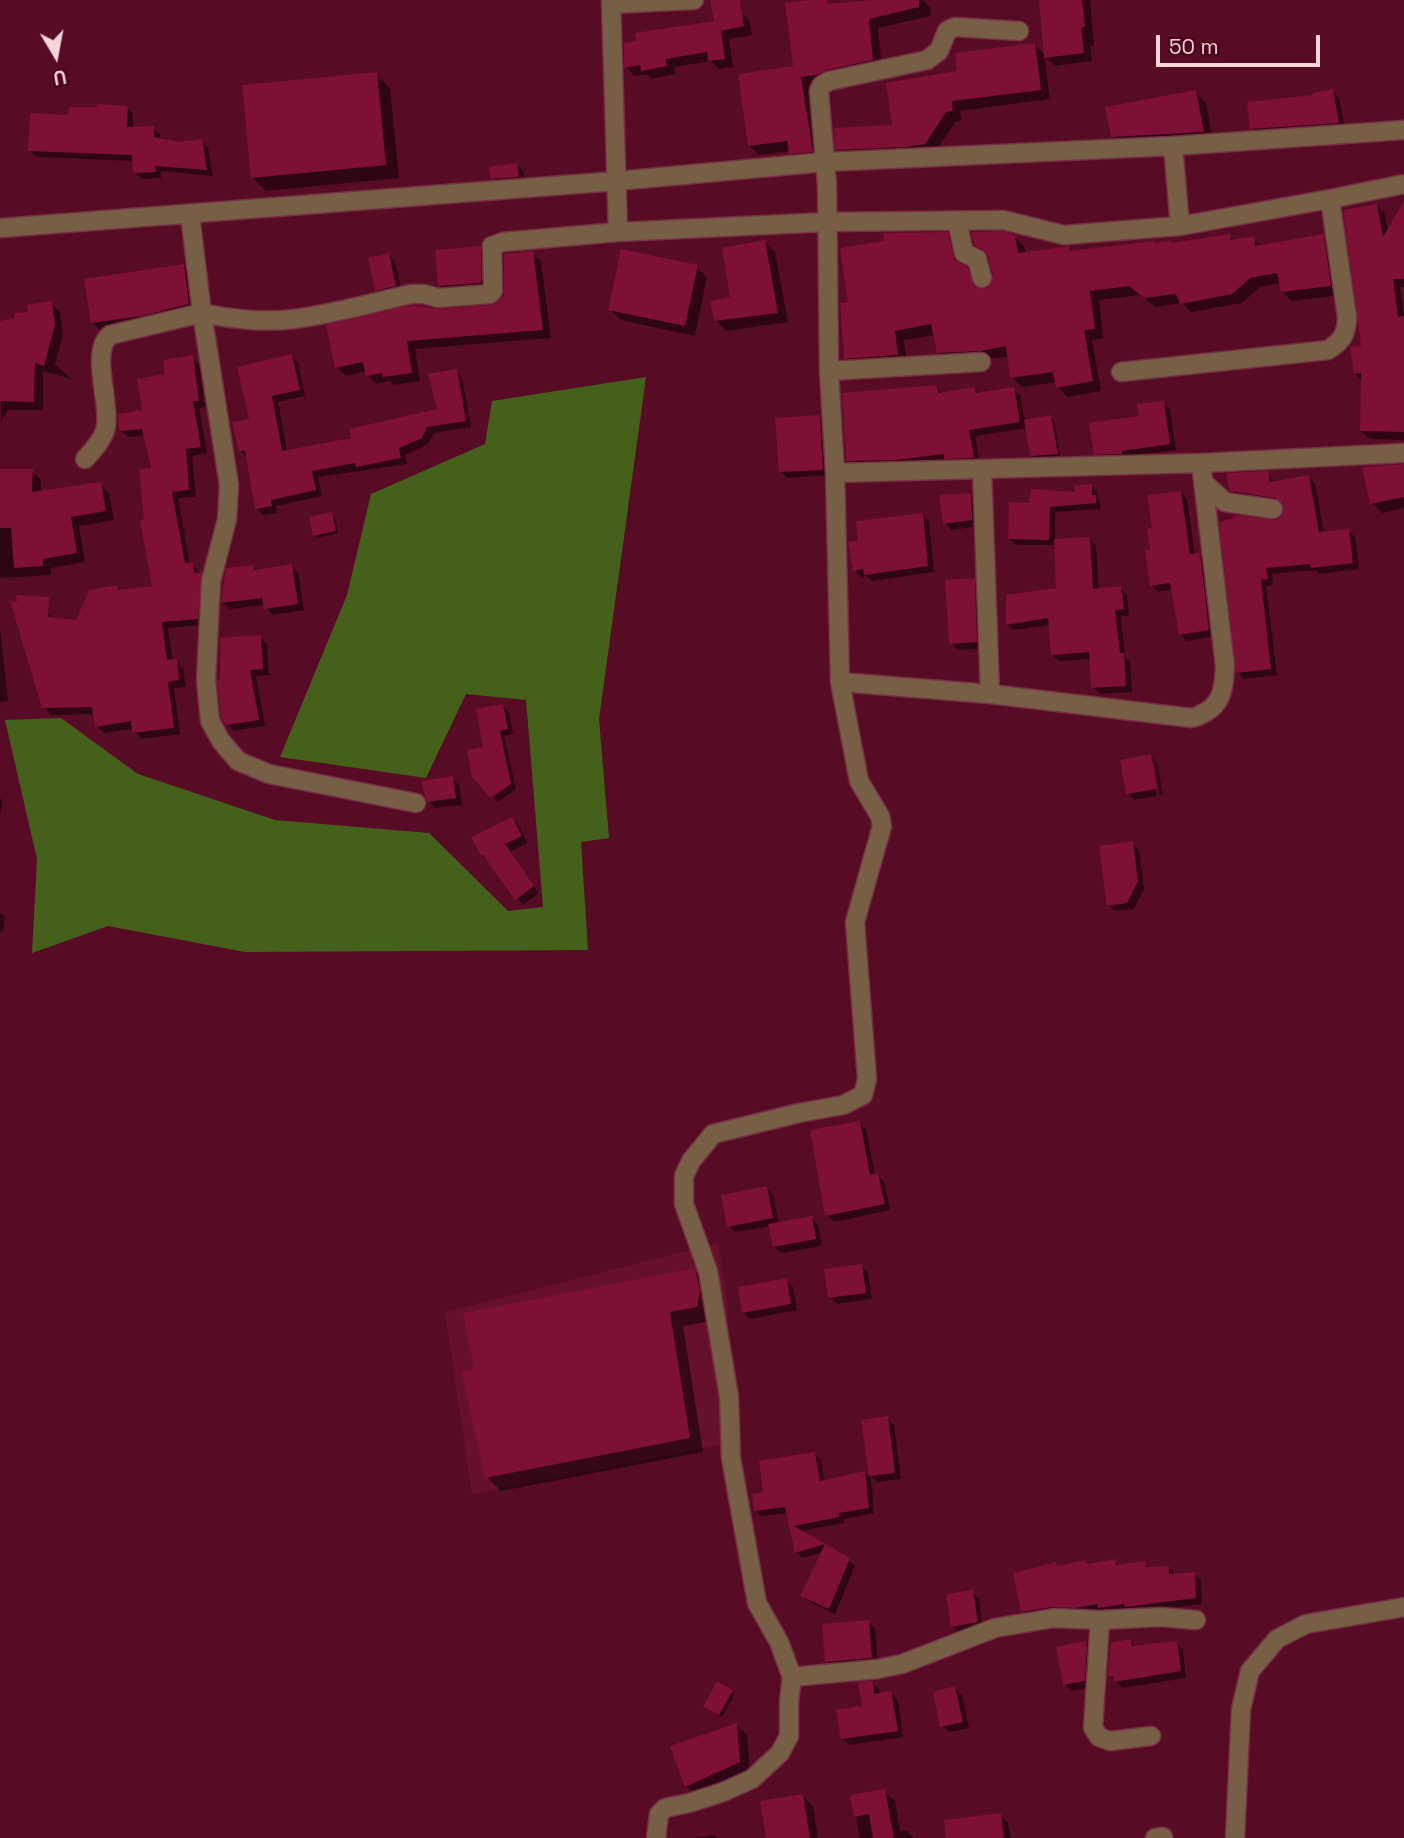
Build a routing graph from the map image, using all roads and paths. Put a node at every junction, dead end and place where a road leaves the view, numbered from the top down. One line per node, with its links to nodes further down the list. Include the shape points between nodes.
1 (694, 0): 2 (street)
2 (611, 2): 7 (street)
3 (1019, 31): 6 (street, via 955,27 947,31 939,51 927,60 824,83 819,91)
4 (1404, 130): 5 (street)
5 (1173, 146): 6 (street); 13 (street)
6 (825, 162): 7 (street); 11 (street)
7 (617, 181): 10 (street); 15 (street)
8 (1404, 184): 9 (street)
9 (1331, 199): 13 (street); 20 (street, via 1347,317 1341,342 1328,350)
10 (190, 215): 14 (street); 17 (street)
11 (827, 218): 12 (street); 15 (street); 19 (street)
12 (957, 220): 13 (street, via 1012,221 1064,235); 16 (street, via 964,253 977,259)
13 (1179, 220)
14 (0, 228)
15 (618, 232): 17 (street, via 497,243 490,253 490,294 438,299 411,294 272,321)
16 (982, 278)
17 (202, 313): 22 (street, via 110,335 103,341 105,430); 30 (street, via 230,502 211,580 206,680 210,721 237,761 269,774)
18 (981, 362): 19 (street)
19 (829, 372): 25 (street)
20 (1121, 372)
21 (1404, 453): 23 (street)
22 (85, 459)
23 (1201, 463): 24 (street); 26 (street)
24 (982, 469): 25 (street); 29 (street)
25 (835, 473): 28 (street)
26 (1204, 482): 27 (street, via 1225,502); 29 (street, via 1225,666 1217,704 1192,718)
27 (1273, 509)
28 (840, 682): 29 (street); 34 (street, via 859,782 882,826 855,922 867,1079 863,1095 843,1105 713,1134 691,1161 683,1189 708,1271 729,1397 731,1458 757,1603)
29 (989, 694)
30 (416, 803)
31 (1404, 1607): 37 (street, via 1306,1624 1276,1639 1250,1671 1241,1709)
32 (1100, 1620): 33 (street); 34 (street, via 1054,1618 995,1628 902,1664); 35 (street, via 1093,1728 1099,1737 1110,1741)
33 (1196, 1620)
34 (792, 1676): 36 (street, via 789,1736 780,1754 752,1779 665,1808 659,1814)
35 (1151, 1736)
36 (656, 1838)
37 (1235, 1838)

